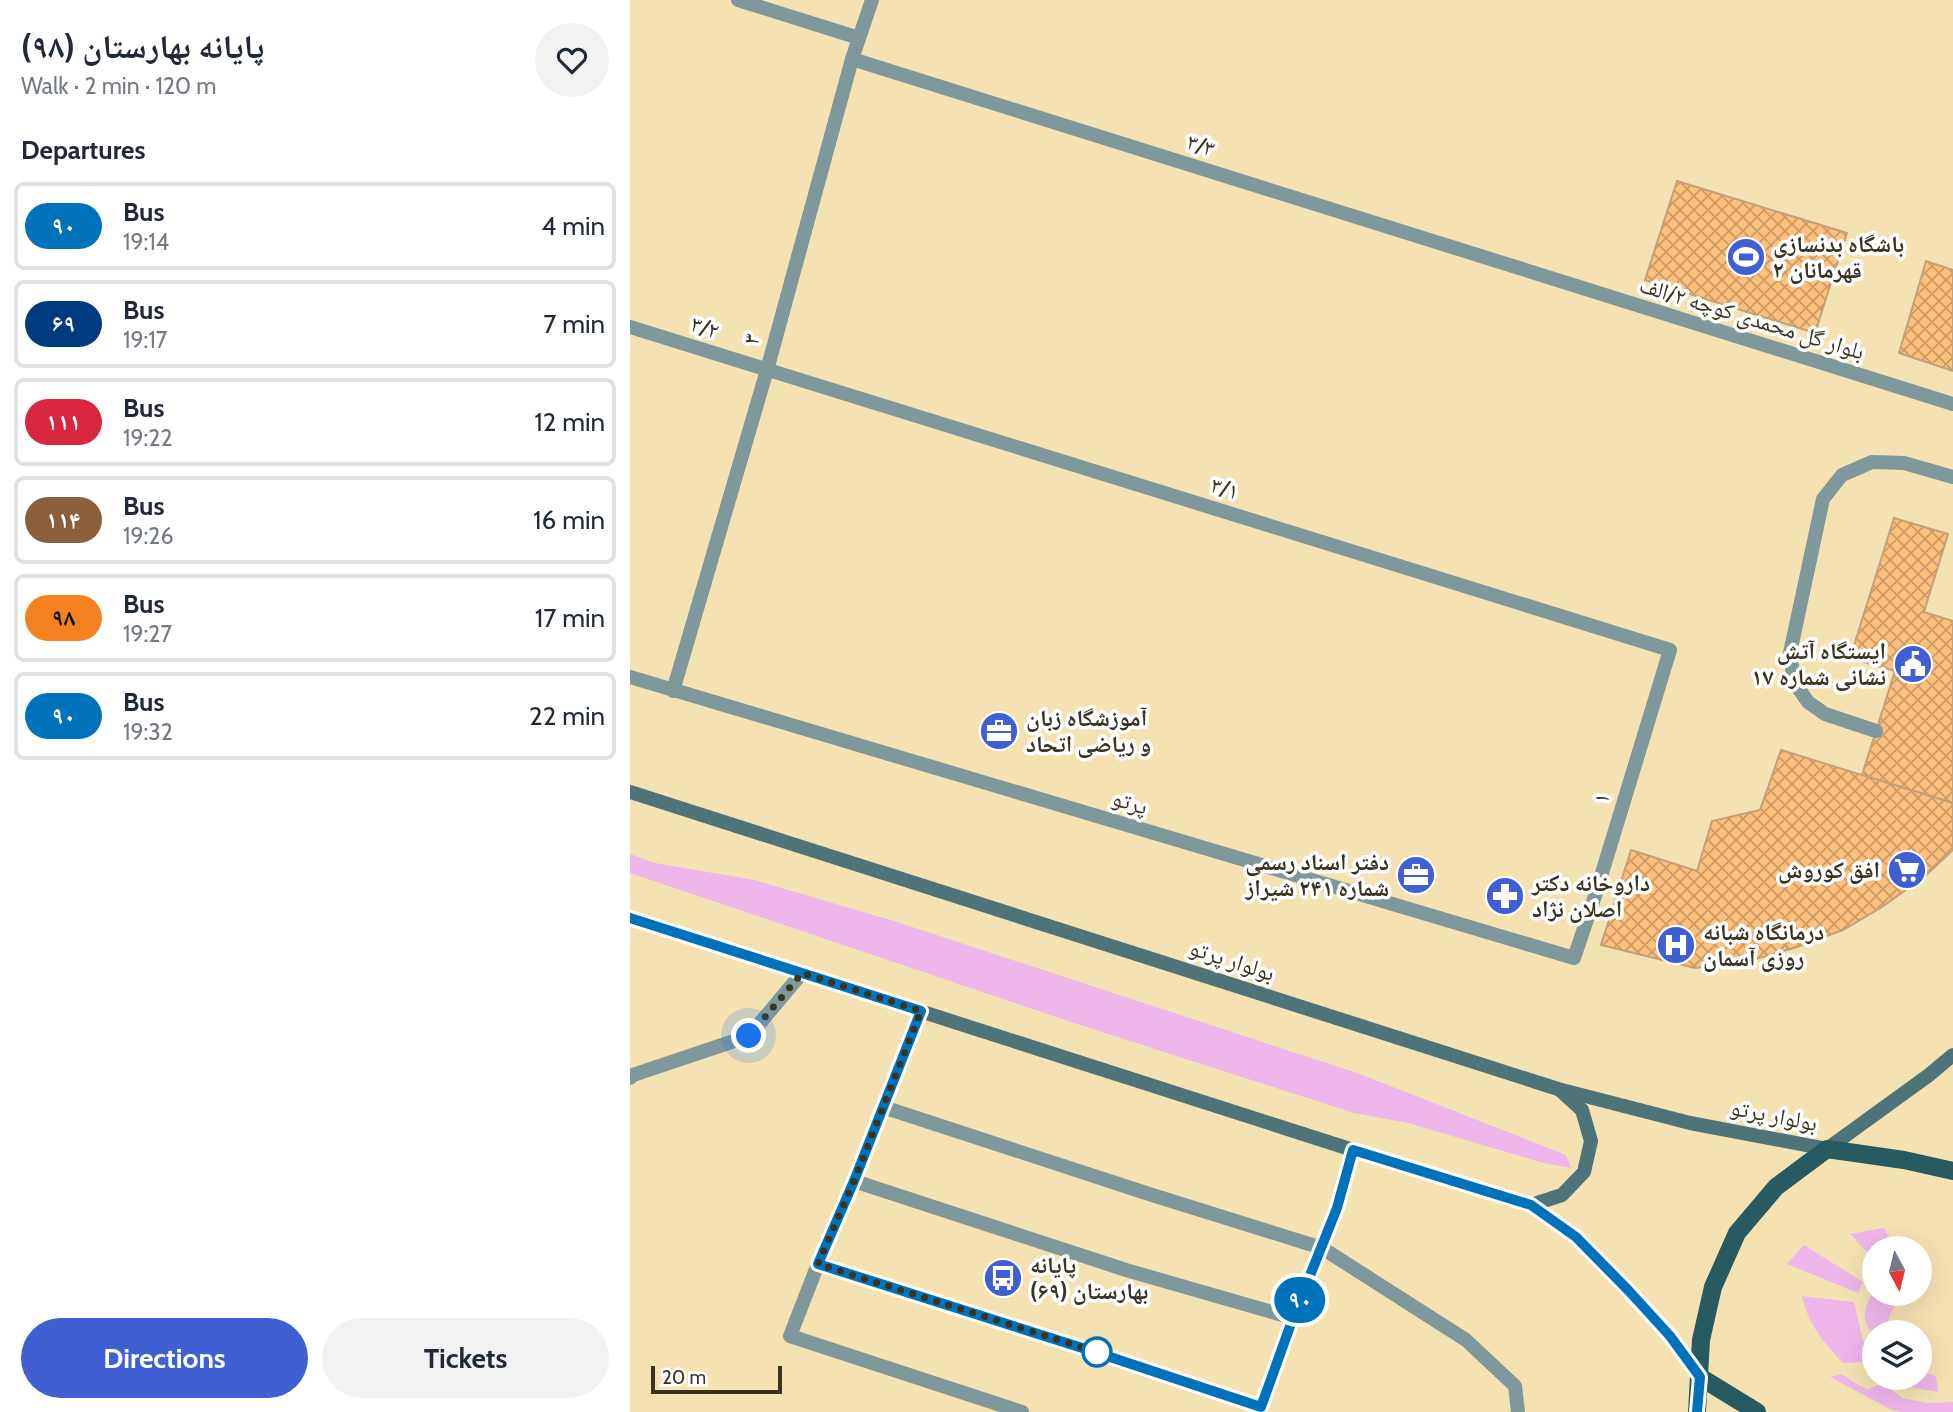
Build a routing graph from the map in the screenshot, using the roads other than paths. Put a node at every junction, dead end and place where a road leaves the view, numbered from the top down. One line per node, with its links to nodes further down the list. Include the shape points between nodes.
1 (738, 0): 3 (street)
2 (872, 0): 3 (street, ۳)
3 (859, 38): 4 (street, ۳)
4 (852, 59): 5 (street, ۳/۳); 7 (street, ۳)
5 (1537, 275): 8 (street, بلوار گل محمدی کوچه ۲/الف)
6 (630, 327): 7 (street, ۳/۲)
7 (766, 370): 10 (street, ۳/۱); 12 (street, ۳)
8 (1953, 404)
9 (1953, 477): 13 (street, via 1904,463 1872,462 1842,475 1823,499 1790,653 1794,682 1808,702 1825,714)
10 (1670, 650): 16 (street, ۱)
11 (630, 677): 12 (street, پرتو)
12 (673, 691): 16 (street, پرتو)
13 (1876, 731)
14 (630, 792): 21 (main road, بولوار پرتو)
15 (630, 918): 17 (main road)
16 (1574, 958)
17 (802, 973): 18 (main road); 20 (street, via 749,1036)
18 (921, 1011): 22 (street); 24 (main road)
19 (1953, 1055): 23 (main road)
20 (630, 1078)
21 (1558, 1089): 23 (main road, بولوار پرتو, via 1690,1123); 27 (main road, via 1582,1110 1591,1141 1584,1172 1562,1195)
22 (883, 1107): 26 (street); 28 (street)
23 (1827, 1149): 25 (main road); 31 (main road, via 1776,1187 1737,1233 1713,1287 1701,1340)
24 (1353, 1150): 27 (main road); 28 (street)
25 (1953, 1171)
26 (854, 1181): 29 (street); 30 (street, via 1126,1270)
27 (1531, 1205): 31 (main road, via 1576,1237 1670,1336)
28 (1322, 1248): 30 (street); 34 (street, via 1466,1340 1515,1386)
29 (818, 1264): 32 (street); 33 (street, via 790,1336)
30 (1293, 1318): 32 (street)
31 (1700, 1377): 35 (main road); 36 (main road)
32 (1260, 1410)
33 (1022, 1412)
34 (1518, 1412)
35 (1697, 1412)
36 (1757, 1412)

